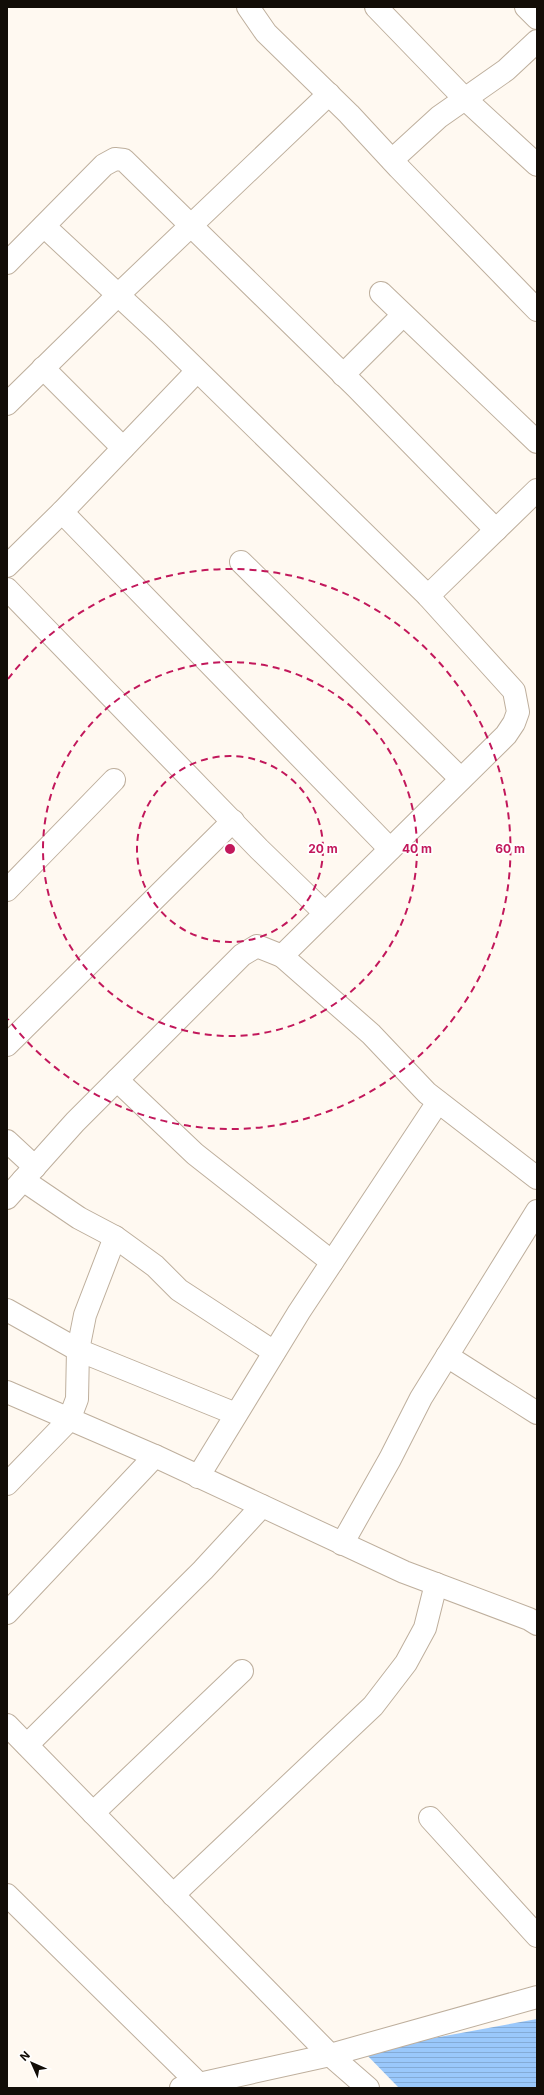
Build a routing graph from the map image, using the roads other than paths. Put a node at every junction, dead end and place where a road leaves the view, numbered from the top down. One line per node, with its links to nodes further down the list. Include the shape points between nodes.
1 (248, 7): 6 (street, via 266,33)
2 (376, 7): 7 (street)
3 (526, 7): 4 (street)
4 (537, 18)
5 (537, 41): 7 (street, via 506,70)
6 (329, 94): 8 (street); 10 (street)
7 (464, 98): 8 (street); 9 (street)
8 (392, 160): 15 (street)
9 (537, 165)
10 (191, 225): 11 (street, via 130,164 115,159 104,165); 14 (street); 19 (street)
11 (44, 226): 12 (street); 14 (street)
12 (7, 263)
13 (381, 293): 16 (street)
14 (118, 295): 17 (street); 18 (street)
15 (537, 310)
16 (403, 315): 19 (street); 21 (street)
17 (43, 368): 20 (street); 22 (street)
18 (197, 371): 22 (street); 29 (street)
19 (343, 375): 25 (street)
20 (7, 404)
21 (537, 442)
22 (123, 448): 24 (street)
23 (537, 490): 25 (street)
24 (62, 512): 27 (street); 33 (street)
25 (496, 530): 29 (street)
26 (241, 562): 30 (street)
27 (7, 566)
28 (7, 589): 32 (street)
29 (428, 596): 30 (street, via 514,691 517,702 518,712 506,735)
30 (461, 779): 33 (street)
31 (114, 780): 34 (street)
32 (232, 821): 35 (street); 37 (street)
33 (390, 849): 35 (street)
34 (7, 890)
35 (325, 913): 36 (street)
36 (282, 956): 38 (street, via 257,946 242,955); 39 (street, via 371,1034)
37 (7, 1045)
38 (117, 1080): 41 (street); 46 (street, via 195,1154)
39 (438, 1102): 42 (street); 46 (street)
40 (7, 1140): 41 (street)
41 (29, 1173): 43 (street); 45 (street, via 79,1218)
42 (537, 1178)
43 (7, 1198)
44 (537, 1211): 50 (street)
45 (115, 1237): 48 (street, via 85,1315); 49 (street, via 155,1266 179,1290)
46 (332, 1262): 49 (street)
47 (7, 1310): 48 (street)
48 (78, 1350): 53 (street); 54 (street, via 77,1399)
49 (274, 1352): 53 (street)
50 (447, 1356): 52 (street); 59 (street, via 421,1398)
51 (7, 1392): 54 (street)
52 (537, 1413)
53 (236, 1414): 56 (street)
54 (69, 1420): 55 (street); 57 (street)
55 (155, 1456): 56 (street); 61 (street)
56 (198, 1477): 58 (street)
57 (7, 1484)
58 (262, 1506): 59 (street); 65 (street, via 203,1570)
59 (342, 1544): 60 (street)
60 (436, 1584): 62 (street); 68 (street, via 424,1628 417,1642 406,1663 373,1706)
61 (7, 1613)
62 (537, 1624)
63 (242, 1671): 66 (street)
64 (7, 1725): 65 (street)
65 (27, 1745): 66 (street)
66 (93, 1813): 68 (street)
67 (430, 1818): 70 (street)
68 (173, 1894): 72 (street)
69 (7, 1895): 73 (street)
70 (537, 1936)
71 (537, 1997): 72 (street)
72 (330, 2055): 73 (street); 74 (street)
73 (190, 2086)
74 (368, 2088)

